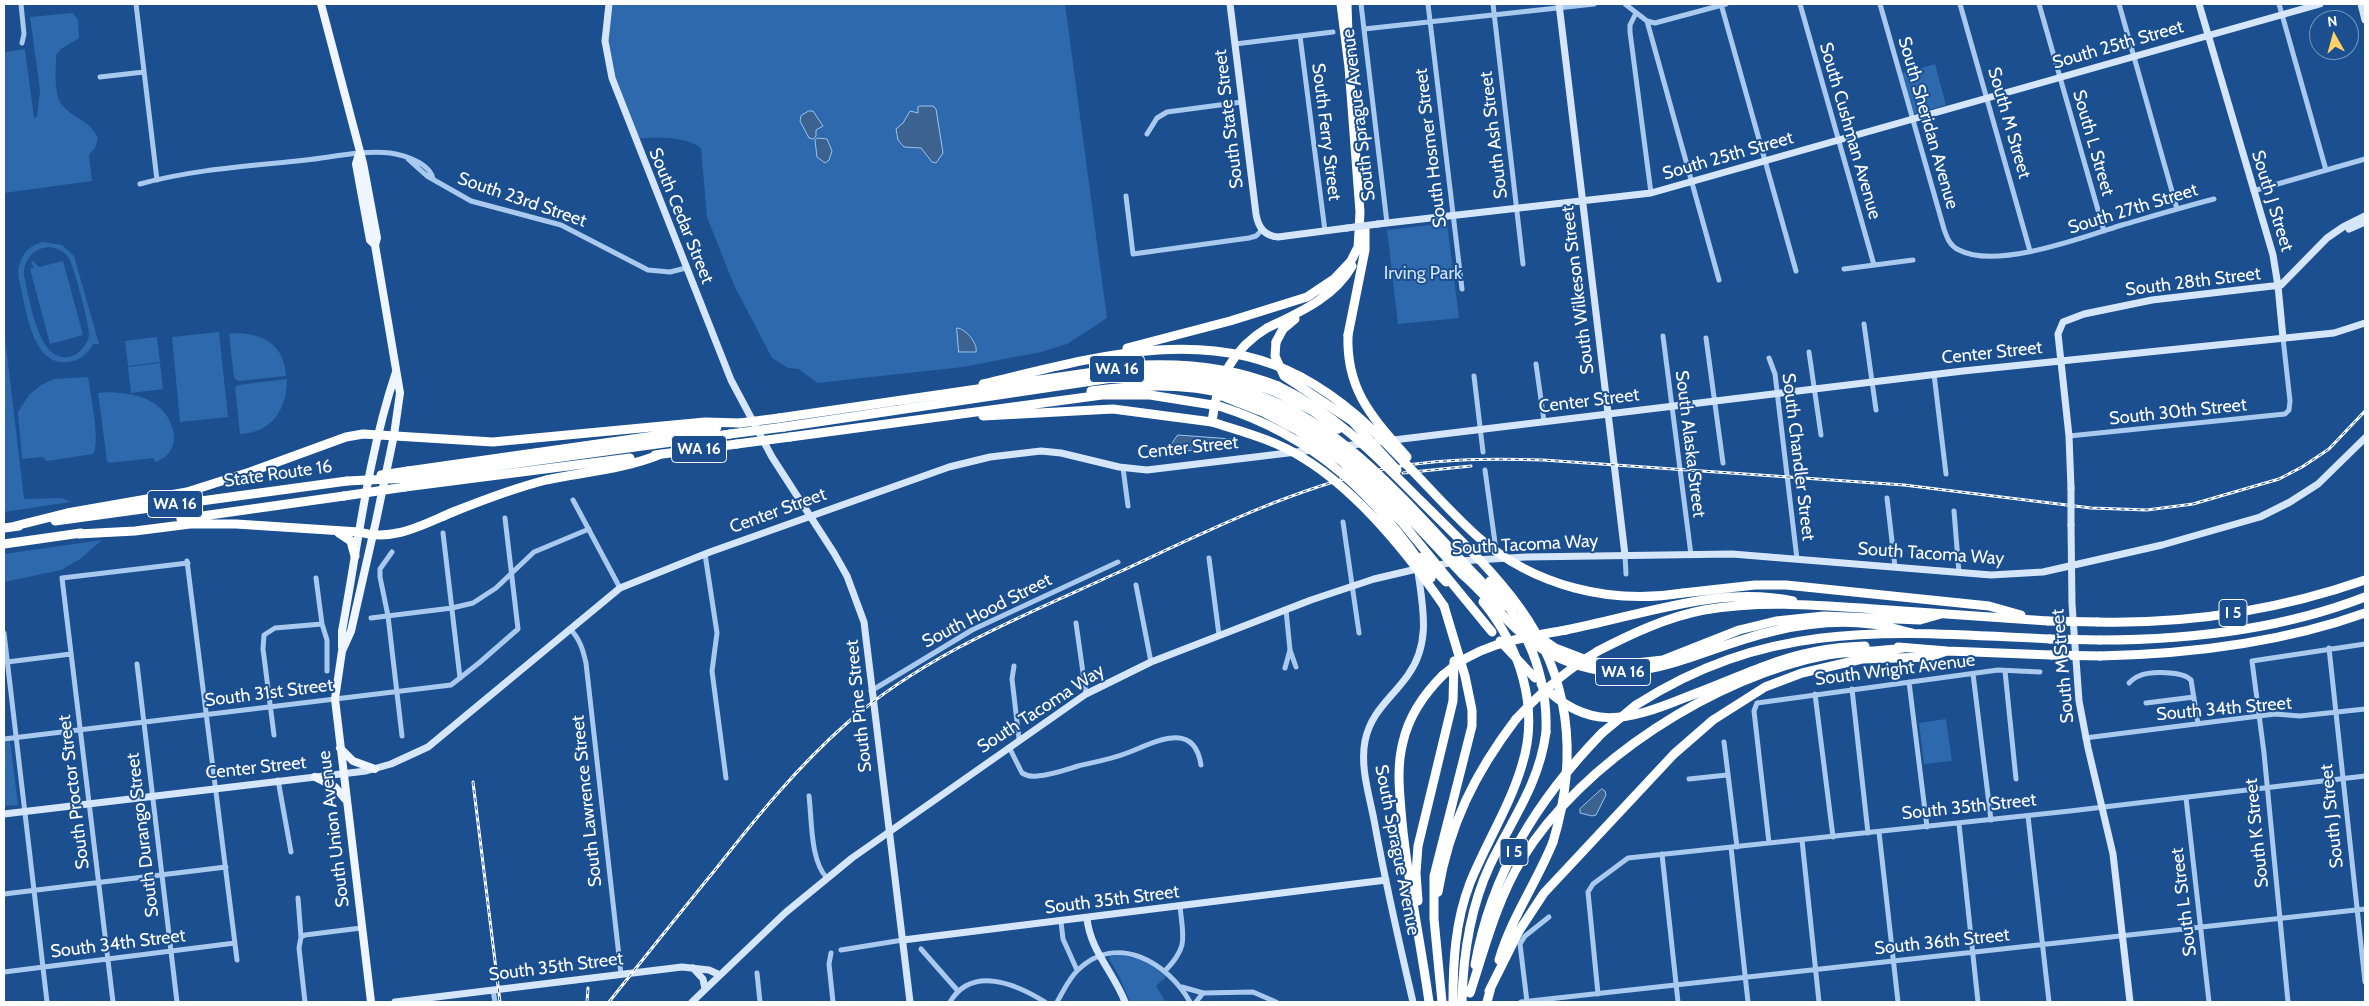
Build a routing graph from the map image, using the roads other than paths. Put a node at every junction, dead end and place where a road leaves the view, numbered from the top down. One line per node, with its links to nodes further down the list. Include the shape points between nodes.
1 (21, 4): 34 (street)
2 (136, 4): 38 (street)
3 (321, 4): 46 (main road, South Union Avenue)
4 (609, 4): 74 (main road, South Cedar Street, via 605,41 612,78)
5 (1230, 4): 35 (main road, South State Street)
6 (1341, 4): 37 (highway)
7 (1347, 4): 37 (highway)
8 (1361, 4): 30 (street, South Sprague Avenue)
9 (1428, 4): 28 (street, South Hosmer Street)
10 (1493, 4): 25 (street, South Ash Street)
11 (1594, 4): 23 (street)
12 (1625, 4): 24 (street)
13 (1723, 4): 29 (street, via 1664,22); 48 (street)
14 (1800, 4): 45 (street, South Cushman Avenue)
15 (1880, 4): 43 (street, South Sheridan Avenue)
16 (1960, 4): 41 (street, South M Street)
17 (2040, 4): 40 (street, South L Street)
18 (2119, 4): 36 (street)
19 (2199, 4): 33 (main road, South J Street)
20 (2279, 4): 26 (street)
21 (2318, 4): 26 (main road, South 25th Street)
22 (2361, 4): 27 (main road)
23 (1559, 5): 25 (street); 57 (main road, South Wilkeson Street)
24 (1636, 13): 29 (street); 54 (street, via 1630,32)
25 (1494, 14): 28 (street); 58 (street, South Ash Street)
26 (2282, 14): 33 (main road, South 25th Street); 49 (street)
27 (2365, 20)
28 (1430, 21): 30 (street); 61 (street, South Hosmer Street)
29 (1647, 21): 51 (street)
30 (1364, 29): 64 (street, South Sprague Avenue)
31 (1333, 32): 32 (street)
32 (1300, 36): 35 (street); 66 (street, South Ferry Street)
33 (2208, 36): 36 (main road, South 25th Street); 53 (main road, South J Street)
34 (22, 43)
35 (1235, 44): 42 (main road, South State Street)
36 (2134, 56): 40 (main road, South 25th Street); 59 (street)
37 (1349, 67): 60 (highway)
38 (144, 72): 39 (street); 50 (street)
39 (100, 77)
40 (2060, 77): 41 (main road, South 25th Street); 67 (street, South L Street)
41 (1986, 98): 43 (main road, South 25th Street); 70 (street, South M Street)
42 (1242, 102): 44 (street, via 1167,112 1157,118); 65 (main road, South State Street, via 1256,214)
43 (1913, 120): 45 (main road, South 25th Street); 70 (street, South Sheridan Avenue, via 1944,229 1954,247 1980,256)
44 (1147, 134)
45 (1839, 140): 48 (main road, South 25th Street); 73 (street, South Cushman Avenue)
46 (359, 154): 50 (street, South 23rd Street); 74 (street, South 23rd Street, via 390,153 408,159 422,173 471,201 546,220 575,231 648,270 670,272); 91 (main road, South Union Avenue, via 377,238 375,245)
47 (2365, 158): 49 (street)
48 (1766, 161): 51 (main road, South 25th Street); 76 (street)
49 (2326, 170): 53 (street)
50 (157, 180): 52 (street, South 23rd Street)
51 (1691, 182): 54 (main road, South 25th Street); 78 (street)
52 (140, 184)
53 (2253, 190): 79 (main road, South J Street, via 2271,247)
54 (1651, 193): 57 (main road, South 25th Street)
55 (1126, 196): 65 (street, via 1133,254 1249,238)
56 (2214, 200): 59 (street, South 27th Street)
57 (1583, 201): 58 (main road, South 25th Street); 109 (main road, South Wilkeson Street)
58 (1517, 208): 61 (main road, South 25th Street); 72 (street, South Ash Street)
59 (2177, 209): 67 (street, South 27th Street)
60 (1360, 212): 69 (highway); 127 (highway, bridge, via 1365,250 1348,335 1351,374 1364,404)
61 (1453, 215): 64 (main road, South 25th Street); 80 (street, South Hosmer Street)
62 (2365, 216): 68 (main road, South 28th Street, via 2343,227)
63 (2365, 222): 68 (main road)
64 (1387, 223): 66 (main road, South 25th Street, bridge)
65 (1262, 230): 66 (main road, South 25th Street, via 1274,237)
66 (1325, 231)
67 (2104, 231): 70 (street, South 27th Street, via 2062,245)
68 (2320, 245): 79 (main road, South 28th Street, via 2289,279)
69 (1359, 246): 77 (highway, via 1352,266); 92 (highway, via 1351,261 1334,279 1307,297 1230,321)
70 (2030, 251)
71 (1912, 260): 73 (street)
72 (1523, 264)
73 (1874, 265): 75 (street)
74 (686, 268): 115 (main road, South Cedar Street, via 727,372)
75 (1844, 269)
76 (1796, 271)
77 (1342, 280): 101 (highway, bridge, via 1326,296 1245,343 1228,364); 131 (highway, bridge, via 1338,290 1328,299 1280,332 1275,356 1284,376 1327,403 1362,431)
78 (1719, 280)
79 (2278, 286): 83 (main road, South 28th Street, via 2145,302 2073,316); 86 (main road, South J Street)
80 (1462, 289)
81 (2365, 323): 86 (main road, Center Street, via 2344,331)
82 (1864, 324): 95 (street)
83 (2061, 324): 89 (main road, South M Street, via 2058,334)
84 (1662, 336): 105 (street, South Alaska Street)
85 (1706, 338): 104 (street)
86 (2283, 338): 89 (main road, Center Street); 107 (street, South J Street)
87 (1809, 352): 98 (street)
88 (1769, 358): 100 (street, South Chandler Street)
89 (2061, 360): 93 (main road, Center Street); 119 (main road, South M Street)
90 (1536, 364): 110 (street)
91 (396, 371): 116 (main road, South Union Avenue); 117 (main road, South Union Avenue, via 400,393)
92 (1039, 371): 99 (highway); 127 (highway, bridge, via 1135,352 1185,349 1270,364 1328,393 1361,417)
93 (1934, 374): 95 (main road, Center Street); 126 (street)
94 (1474, 376): 114 (street)
95 (1872, 382): 98 (main road, Center Street); 106 (street)
96 (1054, 388): 97 (highway, via 1135,374 1178,371 1226,377); 102 (highway, via 1128,379 1177,379 1210,382); 111 (highway)
97 (1277, 389): 99 (highway, WA 16, via 1241,373 1176,364 1142,365); 131 (highway, WA 16, bridge, via 1309,402 1344,427); 340 (highway, bridge, via 1355,442 1491,582 1522,627 1533,650 1546,702 1546,732 1536,779 1490,867 1476,904 1465,948)
98 (1814, 389): 100 (main road, Center Street); 118 (street)
99 (954, 392): 111 (highway, WA 16)
100 (1778, 393): 104 (main road, Center Street); 153 (street, South Chandler Street)
101 (1217, 394): 112 (highway, bridge); 180 (highway, bridge, via 1298,430 1343,462 1400,520)
102 (1260, 400): 103 (highway, via 1166,384 1086,391); 160 (highway, bridge, via 1303,424 1352,460); 173 (highway, bridge, via 1306,418 1342,442 1522,623 1545,642 1578,658 1608,664 1641,664 1663,660 1739,630 1776,621 1824,616 1920,620)
103 (1053, 401): 108 (highway, WA 16); 135 (highway, WA 16, bridge, via 1135,394 1219,406 1262,422 1308,446 1352,483)
104 (1714, 401): 105 (main road, Center Street); 123 (street)
105 (1672, 406): 109 (main road, Center Street); 149 (street, South Alaska Street)
106 (1876, 410)
107 (2289, 411): 119 (street, South 30th Street, via 2272,416)
108 (963, 414): 112 (highway, via 1132,411); 122 (highway, WA 16, bridge)
109 (1608, 414): 110 (main road, Center Street); 148 (main road, South Wilkeson Street)
110 (1544, 421): 114 (main road, Center Street)
111 (782, 422): 113 (highway, bridge); 113 (highway, WA 16, bridge, via 740,423)
112 (1212, 422): 169 (highway, bridge, via 1278,444 1336,481 1404,553)
113 (726, 427): 117 (highway, via 705,422 493,442); 137 (highway, State Route 16 / WA 16, bridge, via 409,474)
114 (1480, 429): 121 (street); 124 (main road, Center Street, via 1147,470)
115 (758, 433): 133 (main road, South Pine Street)
116 (380, 434): 117 (highway); 137 (highway, via 346,437 187,492 67,513); 141 (main road, South Union Avenue)
117 (394, 435): 144 (main road, South Union Avenue)
118 (1821, 435)
119 (2069, 436): 155 (main road, South M Street, bridge)
120 (2365, 438): 155 (main road, South Tacoma Way, via 2318,484 2260,517 2162,546)
121 (1483, 452)
122 (661, 454): 143 (highway, State Route 16 / WA 16, bridge); 144 (highway, via 644,461 544,481 478,502 412,529)
123 (1723, 463)
124 (1123, 468): 130 (street); 133 (main road, Center Street, via 1061,453 1015,453 935,471)
125 (1485, 470): 152 (street)
126 (1946, 474)
127 (1436, 495): 176 (highway, bridge, via 1478,537 1531,572 1575,589 1607,596 1645,597 1755,585 1786,585 1989,606)
128 (1887, 498): 156 (street)
129 (573, 500): 139 (street)
130 (1128, 506)
131 (1427, 507): 314 (highway, WA 16, bridge, via 1519,606 1553,670 1566,723 1568,762 1565,796 1553,842 1506,939)
132 (1954, 511): 158 (street)
133 (810, 516): 147 (main road, Center Street); 207 (main road, South Pine Street, via 844,570 858,603 865,625)
134 (505, 518): 159 (street)
135 (1388, 521): 169 (highway, WA 16, bridge, via 1432,579); 180 (highway, bridge)
136 (1343, 522): 165 (street)
137 (15, 526): 138 (highway, State Route 16 / WA 16)
138 (4, 528)
139 (589, 529): 159 (street, via 540,549); 166 (street)
140 (335, 530): 141 (highway); 143 (highway, via 190,524); 150 (highway, via 351,541)
141 (359, 532): 144 (highway); 150 (main road, South Union Avenue)
142 (443, 533): 170 (street)
143 (78, 534): 145 (highway, State Route 16 / WA 16)
144 (372, 536): 190 (main road, South Union Avenue)
145 (4, 544)
146 (392, 552): 174 (street, via 380,569)
147 (705, 554): 166 (main road, Center Street); 237 (street, via 716,633 712,671)
148 (1625, 555): 149 (main road, South Tacoma Way); 152 (main road, South Tacoma Way); 161 (street, South Wilkeson Street)
149 (1691, 555): 153 (main road, South Tacoma Way, via 1732,554)
150 (355, 556): 190 (main road, South Union Avenue, via 342,631)
151 (1209, 558): 184 (street)
152 (1497, 558): 157 (main road, South Tacoma Way)
153 (1797, 559): 156 (main road, South Tacoma Way)
154 (1118, 562): 207 (street, South Hood Street, via 972,630)
155 (2070, 566): 158 (main road, South Tacoma Way, via 2011,576); 225 (main road, South M Street, via 2077,675)
156 (1895, 567): 158 (main road, South Tacoma Way)
157 (1418, 569): 165 (main road, South Tacoma Way); 268 (main road, South Sprague Avenue, via 1424,624 1420,650 1408,676 1378,710 1364,749 1365,773)
158 (1959, 573)
159 (510, 574): 170 (street, via 473,603); 203 (street, South 31st Street, via 518,629)
160 (1462, 574): 183 (highway, WA 16, via 1537,646 1560,658 1601,671 1654,669 1746,638 1817,624 1871,624); 339 (highway, via 1497,620 1514,649 1522,669 1528,712 1523,764 1462,908 1454,945)
161 (1626, 574)
162 (316, 578): 178 (street)
163 (2365, 580): 176 (highway, I 5, bridge, via 2308,598 2224,615 2180,620)
164 (1136, 585): 194 (street)
165 (1352, 586): 171 (main road, South Tacoma Way); 182 (street)
166 (620, 588): 179 (main road, Center Street)
167 (2365, 597): 183 (highway, I 5, bridge, via 2252,629 2159,640)
168 (1816, 605): 173 (highway, I 5); 279 (highway, I 5, bridge, via 1756,605 1702,611 1625,637 1568,669 1516,719 1486,761 1464,800 1443,870); 288 (highway, bridge, via 1758,596 1676,606 1509,640 1464,658 1443,675 1427,692 1410,720 1399,769 1404,851)
169 (1444, 606): 186 (highway, WA 16)
170 (452, 608): 174 (street); 203 (street)
171 (1286, 610): 184 (main road, South Tacoma Way); 189 (street)
172 (2365, 613): 191 (highway, bridge, via 2308,630 2235,645 2174,652 2100,656)
173 (1941, 614): 176 (highway, I 5)
174 (388, 616): 175 (street); 208 (street)
175 (371, 618)
176 (2045, 620)
177 (1076, 623): 209 (street)
178 (322, 624): 199 (street, via 327,640); 214 (street, via 275,628 264,635)
179 (570, 629): 232 (main road, Center Street, via 428,747); 305 (street, South Lawrence Street, via 582,647 586,664)
180 (1492, 632): 187 (highway, bridge, via 1555,697 1576,710 1601,717 1631,717 1799,655 1839,646 1888,645)
181 (4, 633): 193 (street)
182 (1359, 633)
183 (1912, 633): 317 (highway, I 5, bridge, via 1828,636 1729,658 1683,677 1636,705 1602,733 1541,804 1507,866 1486,915)
184 (1219, 635): 194 (main road, South Tacoma Way)
185 (2365, 644): 188 (street)
186 (1456, 648): 279 (highway, WA 16, via 1468,692 1472,726 1434,876); 288 (highway, via 1453,701 1418,846 1416,873)
187 (1903, 648): 191 (highway); 317 (highway, via 1827,655 1778,669 1685,710 1602,767 1555,812 1522,860 1497,910)
188 (2329, 648): 216 (street, South J Street); 218 (street, South K Street, via 2252,660)
189 (1290, 650): 197 (street); 198 (street)
190 (342, 652): 212 (main road, South Union Avenue)
191 (1948, 652): 314 (highway, via 1929,657 1862,659 1802,673 1765,688 1713,720 1674,754 1544,893 1519,931)
192 (71, 654): 193 (street); 217 (street, South Proctor Street, via 62,578 188,562); 221 (street, South Proctor Street)
193 (7, 662): 224 (street)
194 (1151, 662): 209 (main road, South Tacoma Way)
195 (137, 664): 219 (street, South Durango Street)
196 (1014, 666): 227 (street, via 1012,678)
197 (1296, 667)
198 (1285, 668)
199 (326, 671)
200 (2005, 671): 201 (street, South Wright Avenue); 202 (street, South Wright Avenue); 239 (street)
201 (2040, 672)
202 (1973, 674): 204 (street, South Wright Avenue); 253 (street)
203 (460, 678): 208 (street, South 31st Street, via 451,685)
204 (1909, 682): 206 (street, South Wright Avenue); 255 (street)
205 (2129, 683): 211 (street, via 2146,674 2183,674 2191,680)
206 (1852, 689): 210 (street, South Wright Avenue); 258 (street)
207 (871, 691): 256 (main road, South Pine Street)
208 (397, 692): 212 (street, South 31st Street); 223 (street)
209 (1086, 694): 227 (main road, South Tacoma Way)
210 (1815, 694): 259 (street); 261 (street, South Wright Avenue, via 1755,704)
211 (2194, 697): 213 (street); 220 (street)
212 (335, 699): 214 (street, South 31st Street); 230 (main road, South Union Avenue)
213 (2146, 703)
214 (270, 706): 217 (street, South 31st Street); 222 (street)
215 (2365, 709): 216 (street, South 34th Street)
216 (2336, 712): 218 (street, South 34th Street); 240 (street, South J Street)
217 (207, 715): 219 (street, South 31st Street); 242 (street)
218 (2259, 716): 220 (street, South 34th Street); 243 (street, South K Street)
219 (143, 722): 221 (street, South 31st Street); 244 (street, South Durango Street)
220 (2198, 724): 225 (street, South 34th Street)
221 (80, 730): 224 (street, South 31st Street); 248 (street, South Proctor Street)
222 (274, 736)
223 (402, 736)
224 (15, 738): 226 (street, South 31st Street); 250 (street)
225 (2086, 738): 249 (main road, South M Street)
226 (4, 739)
227 (1019, 739): 229 (main road, South Tacoma Way)
228 (1724, 742): 234 (street)
229 (1009, 746): 231 (street, via 1022,773 1030,776 1117,757 1172,738 1183,738 1192,744); 256 (main road, South Tacoma Way)
230 (340, 748): 232 (main road, via 354,761); 233 (main road, South Union Avenue)
231 (1200, 765)
232 (375, 769): 233 (main road, Center Street)
233 (343, 774): 236 (main road, Center Street); 247 (main road, South Union Avenue)
234 (1727, 775): 238 (street); 262 (street)
235 (2365, 776): 240 (street, South 35th Street)
236 (315, 777): 241 (main road, Center Street); 247 (main road, via 335,787)
237 (726, 778)
238 (1689, 779)
239 (2016, 779)
240 (2343, 779): 243 (street, South 35th Street); 275 (street, South J Street)
241 (278, 780): 242 (main road, Center Street); 263 (street)
242 (216, 788): 244 (main road, Center Street); 265 (street)
243 (2266, 788): 246 (street, South 35th Street); 277 (street, South K Street)
244 (152, 795): 248 (main road, Center Street); 266 (street, South Durango Street)
245 (809, 796): 267 (street, via 817,860)
246 (2186, 798): 249 (street, South 35th Street); 281 (street, South L Street)
247 (346, 800): 282 (main road, South Union Avenue)
248 (89, 804): 250 (main road, Center Street); 269 (street, South Proctor Street)
249 (2103, 808): 252 (street, South 35th Street); 283 (main road, South M Street, via 2114,854)
250 (25, 812): 251 (main road, Center Street); 270 (street)
251 (4, 814)
252 (2028, 816): 253 (street, South 35th Street); 287 (street)
253 (1991, 820): 254 (street, South 35th Street)
254 (1958, 824): 255 (street, South 35th Street); 293 (street)
255 (1927, 827): 257 (street, South 35th Street)
256 (889, 831): 267 (main road, South Tacoma Way); 285 (main road, South Pine Street)
257 (1879, 832): 258 (street, South 35th Street); 297 (street)
258 (1868, 833): 259 (street, South 35th Street)
259 (1833, 837): 260 (street, South 35th Street)
260 (1802, 840): 261 (street, South 35th Street); 301 (street)
261 (1770, 843): 262 (street, South 35th Street)
262 (1734, 847): 264 (street, South 35th Street); 307 (street)
263 (291, 852)
264 (1662, 854): 309 (street); 316 (street, South 35th Street, via 1625,859 1593,884 1588,892)
265 (226, 867): 266 (street); 286 (street)
266 (162, 874): 269 (street); 291 (street, South Durango Street)
267 (827, 878): 306 (main road, South Tacoma Way)
268 (1386, 880): 273 (main road, South 35th Street); 336 (main road, South Sprague Avenue)
269 (99, 882): 270 (street); 295 (street, South Proctor Street)
270 (34, 890): 271 (street); 298 (street)
271 (4, 894)
272 (298, 898): 284 (street)
273 (1180, 906): 278 (main road, South 35th Street); 302 (street, via 1182,948)
274 (2365, 909): 275 (street, South 36th Street)
275 (2358, 910): 277 (street, South 36th Street); 308 (street, South J Street)
276 (1549, 917): 342 (street, via 1520,944)
277 (2279, 918): 281 (street, South 36th Street); 351 (street, South K Street)
278 (1087, 919): 280 (main road, South 35th Street); 294 (main road, via 1090,939)
279 (1434, 919): 338 (highway, I 5)
280 (1061, 922): 285 (main road, South 35th Street); 300 (street, via 1063,939)
281 (2201, 927): 283 (street, South 36th Street); 350 (street, South L Street)
282 (361, 928): 284 (street); 322 (main road, South Union Avenue)
283 (2123, 936): 287 (street, South 36th Street); 349 (main road, South M Street)
284 (301, 938): 321 (street, via 299,948)
285 (903, 940): 290 (street, South 35th Street); 328 (main road, South Pine Street)
286 (235, 943): 291 (street, South 34th Street); 296 (street)
287 (2042, 945): 293 (street, South 36th Street); 348 (street)
288 (1422, 947): 337 (highway)
289 (921, 949): 313 (street)
290 (842, 950)
291 (171, 951): 295 (street, South 34th Street); 320 (street, South Durango Street)
292 (831, 953): 327 (street)
293 (1972, 953): 297 (street, South 36th Street); 347 (street)
294 (1099, 957): 300 (street); 302 (street, via 1129,954 1150,960); 332 (main road, via 1112,975)
295 (108, 959): 298 (street, South 34th Street); 319 (street, South Proctor Street)
296 (237, 960)
297 (1894, 962): 301 (street, South 36th Street); 346 (street)
298 (43, 966): 303 (street, South 34th Street); 318 (street)
299 (693, 968): 305 (main road, South 35th Street); 306 (main road, South 35th Street); 311 (main road, via 703,979)
300 (1077, 970): 331 (street)
301 (1816, 970): 307 (street, South 36th Street); 345 (street)
302 (1166, 971): 310 (street)
303 (4, 972)
304 (756, 973): 326 (street)
305 (621, 974): 312 (main road, South 35th Street)
306 (720, 975): 311 (main road, South Tacoma Way)
307 (1745, 978): 309 (street, South 36th Street); 344 (street)
308 (2365, 982)
309 (1676, 985): 316 (street, South 36th Street); 343 (street)
310 (1182, 987): 315 (street); 333 (street)
311 (706, 989): 325 (main road, South Tacoma Way)
312 (493, 990): 323 (main road, South 35th Street); 324 (street)
313 (958, 991): 329 (street); 330 (street, via 971,983 995,981)
314 (1489, 991): 341 (highway)
315 (1203, 993): 334 (street); 335 (street, via 1253,992)
316 (1598, 994): 342 (street, South 36th Street)
317 (1469, 998)
318 (47, 1002)
319 (113, 1002)
320 (176, 1002)
321 (305, 1002)
322 (370, 1002)
323 (394, 1002)
324 (495, 1002)
325 (692, 1002)
326 (760, 1002)
327 (833, 1002)
328 (910, 1002)
329 (950, 1002)
330 (1045, 1002)
331 (1057, 1002)
332 (1124, 1002)
333 (1190, 1002)
334 (1196, 1002)
335 (1276, 1002)
336 (1413, 1002)
337 (1429, 1002)
338 (1442, 1002)
339 (1453, 1002)
340 (1462, 1002)
341 (1487, 1002)
342 (1524, 1002)
343 (1678, 1002)
344 (1748, 1002)
345 (1820, 1002)
346 (1898, 1002)
347 (1978, 1002)
348 (2049, 1002)
349 (2130, 1002)
350 (2209, 1002)
351 (2288, 1002)

